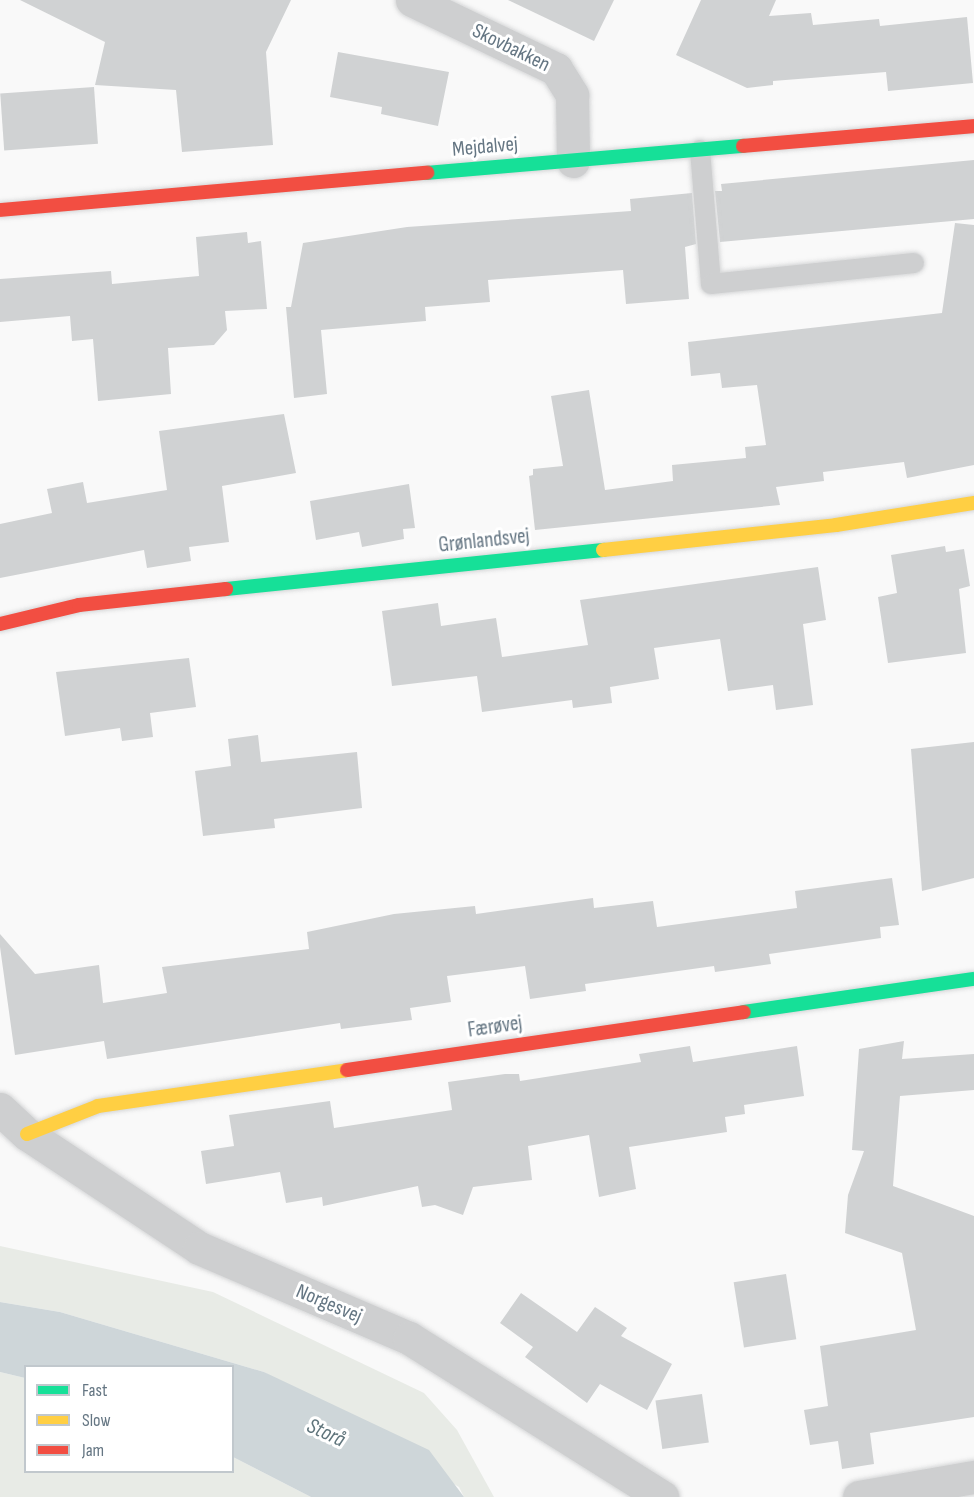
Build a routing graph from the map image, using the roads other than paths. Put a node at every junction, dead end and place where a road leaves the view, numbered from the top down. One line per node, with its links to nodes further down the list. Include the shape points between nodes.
1 (412, 0): 4 (street, Skovbakken, via 556,69 572,95)
2 (974, 126): 3 (street, Mejdalvej)
3 (700, 150): 4 (street, Mejdalvej); 6 (lane, via 711,284)
4 (573, 161): 5 (street, Mejdalvej)
5 (0, 210)
6 (914, 263)
7 (974, 503): 8 (street, Grønlandsvej, via 836,525 79,605)
8 (0, 624)
9 (974, 979): 11 (street, Færøvej, via 98,1106)
10 (0, 1109): 11 (street, Norgesvej)
11 (27, 1134): 13 (street, Norgesvej, via 199,1248 409,1338)
12 (974, 1477): 14 (street)
13 (662, 1497)
14 (859, 1497)

